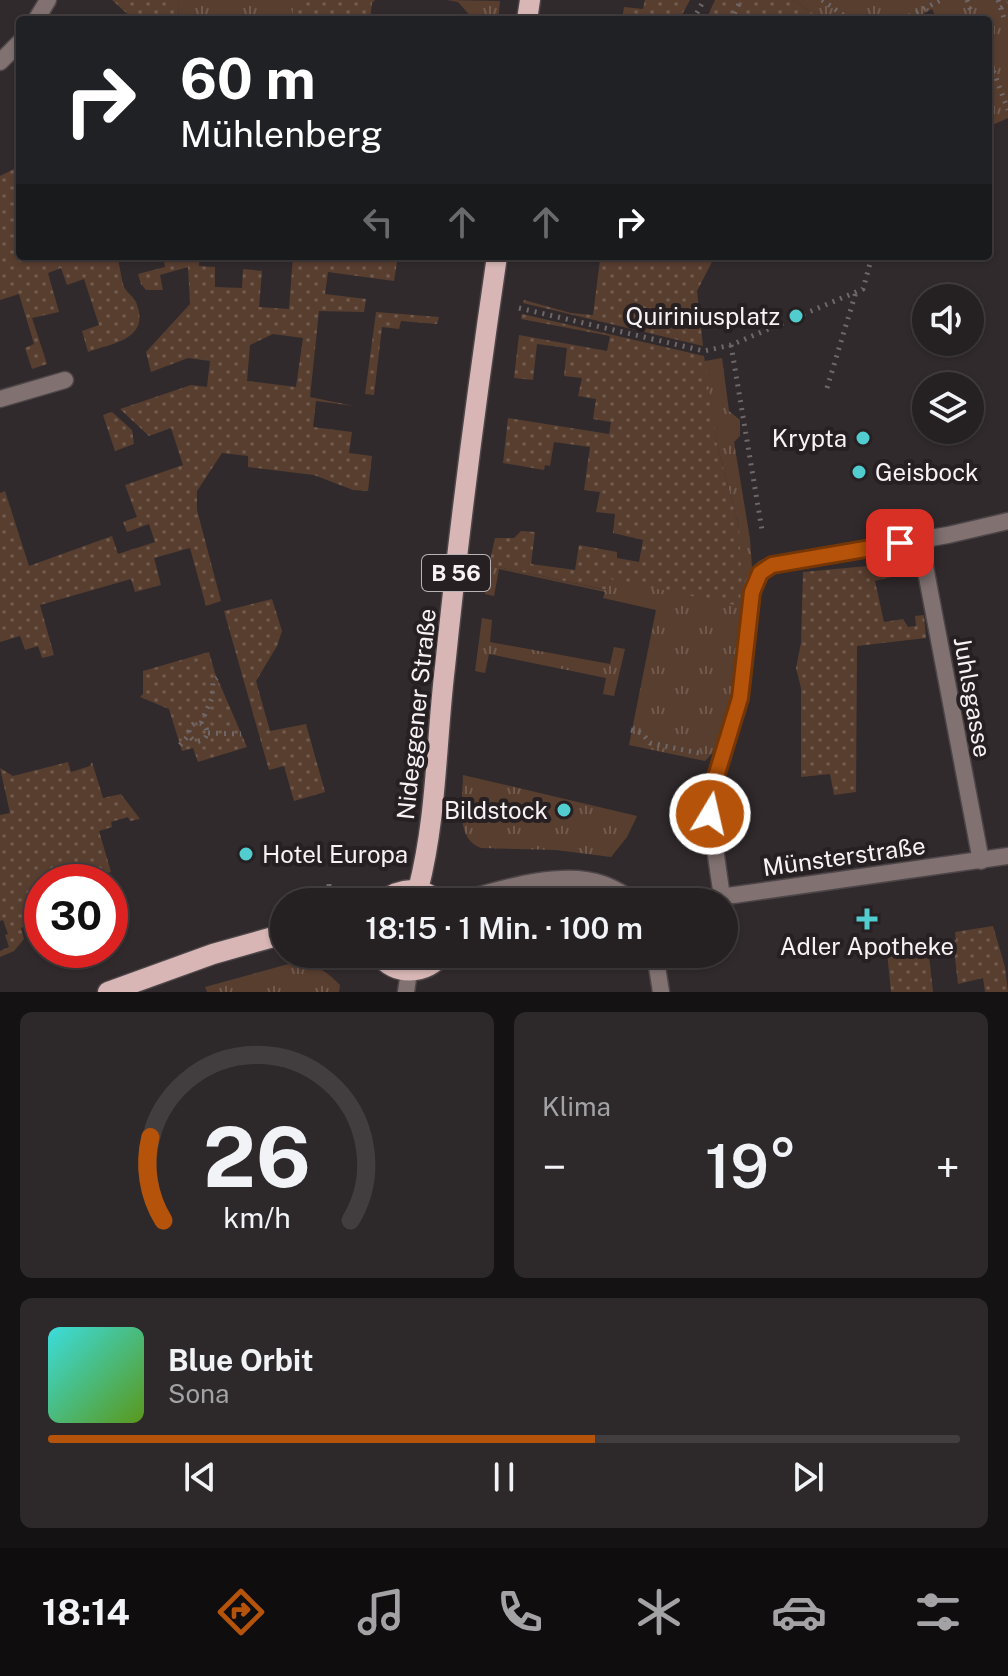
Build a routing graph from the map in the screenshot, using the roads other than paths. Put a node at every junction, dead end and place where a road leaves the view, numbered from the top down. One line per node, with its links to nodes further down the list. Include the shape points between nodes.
1 (16, 46): 2 (street)
2 (0, 62)
3 (496, 260): 10 (main road, Nideggener Straße / B 56, via 445,662 430,846)
4 (65, 380): 5 (street)
5 (0, 399)
6 (1008, 521): 7 (street)
7 (920, 540): 9 (street, Juhlsgasse); 13 (street, via 772,565 753,584 740,698 710,802)
8 (1008, 856): 9 (street, Münsterstraße)
9 (981, 861): 14 (street, Münsterstraße)
10 (419, 888)
11 (510, 888): 12 (street, via 551,880 599,882)
12 (610, 888)
13 (721, 888)
14 (738, 895)
15 (270, 938): 19 (main road)
16 (427, 968): 18 (main road)
17 (657, 968): 20 (street)
18 (407, 982)
19 (108, 992)
20 (661, 992)

